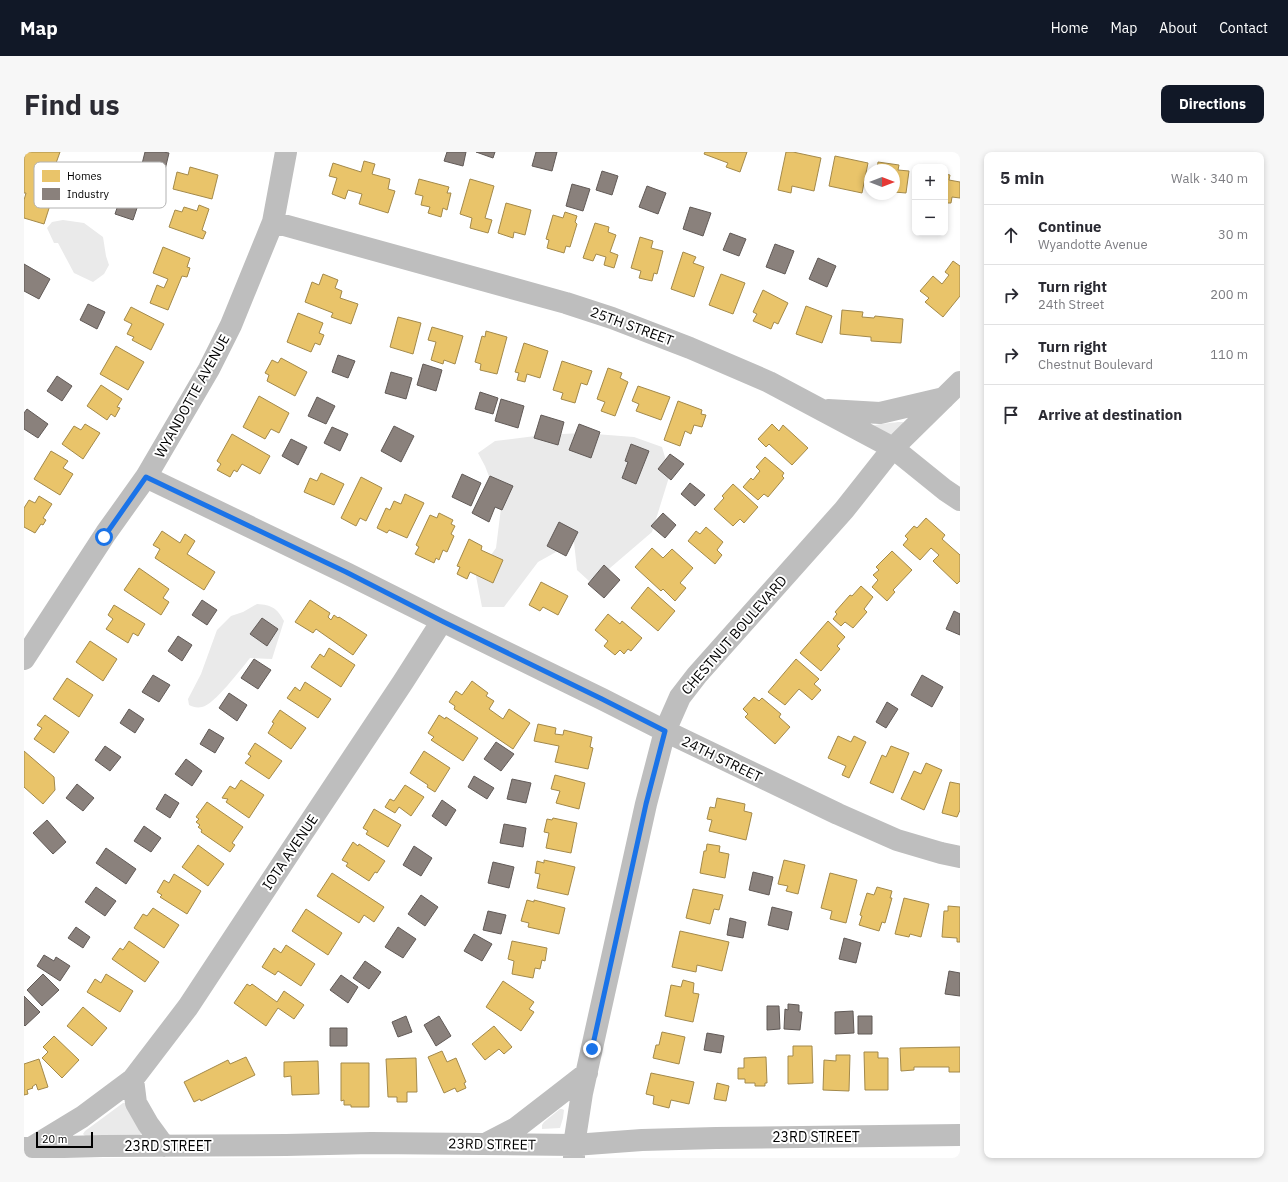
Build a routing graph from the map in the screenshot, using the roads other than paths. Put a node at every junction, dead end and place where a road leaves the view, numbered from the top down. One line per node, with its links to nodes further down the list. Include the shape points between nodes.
1 (286, 152): 2 (street, WYANDOTTE AVENUE)
2 (273, 222): 5 (street, 25TH STREET, via 607,316 769,382); 7 (street, WYANDOTTE AVENUE, via 210,369)
3 (960, 382): 4 (street, CHESTNUT BOULEVARD)
4 (945, 397): 5 (street, via 880,413); 6 (street, CHESTNUT BOULEVARD)
5 (820, 409): 6 (street, 25TH STREET)
6 (893, 448): 8 (street, 25TH STREET); 11 (street, CHESTNUT BOULEVARD, via 844,510 689,684 680,697)
7 (146, 477): 9 (street, 24TH STREET, via 346,572); 10 (street, WYANDOTTE AVENUE, via 106,533)
8 (960, 500)
9 (442, 621): 11 (street, 24TH STREET); 14 (street, IOTA AVENUE, via 188,1007)
10 (24, 659)
11 (665, 731): 12 (street, 24TH STREET, via 882,834); 13 (street, CHESTNUT BOULEVARD, via 646,804)
12 (960, 857)
13 (587, 1073): 16 (street, via 516,1128); 19 (street, CHESTNUT BOULEVARD)
14 (133, 1079): 17 (street, via 136,1103); 18 (street, IOTA AVENUE, via 82,1117)
15 (960, 1135): 19 (street, 23RD STREET, via 642,1140)
16 (486, 1144): 17 (street, 23RD STREET); 19 (street, 23RD STREET)
17 (164, 1146): 18 (street, 23RD STREET)
18 (27, 1148)
19 (574, 1151)

